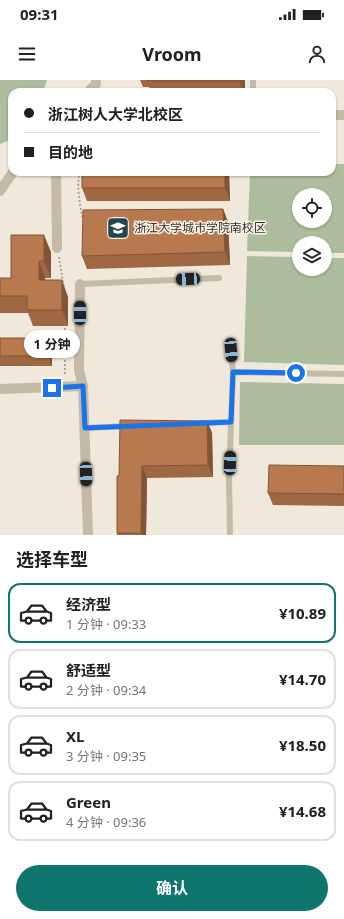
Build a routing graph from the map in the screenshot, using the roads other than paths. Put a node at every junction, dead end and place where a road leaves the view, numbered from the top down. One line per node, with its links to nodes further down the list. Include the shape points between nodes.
1 (10, 176): 3 (street)
2 (56, 176): 4 (street)
3 (0, 191)
4 (57, 248)
5 (219, 278): 6 (lane)
6 (80, 284): 10 (street, via 79,371)
7 (230, 340): 8 (lane)
8 (233, 372): 9 (lane); 12 (lane)
9 (344, 374)
10 (83, 386): 11 (street); 15 (street)
11 (0, 389)
12 (231, 422): 13 (lane); 17 (lane)
13 (193, 423)
14 (131, 426): 15 (lane)
15 (85, 428): 16 (street)
16 (88, 535)
17 (230, 535)

